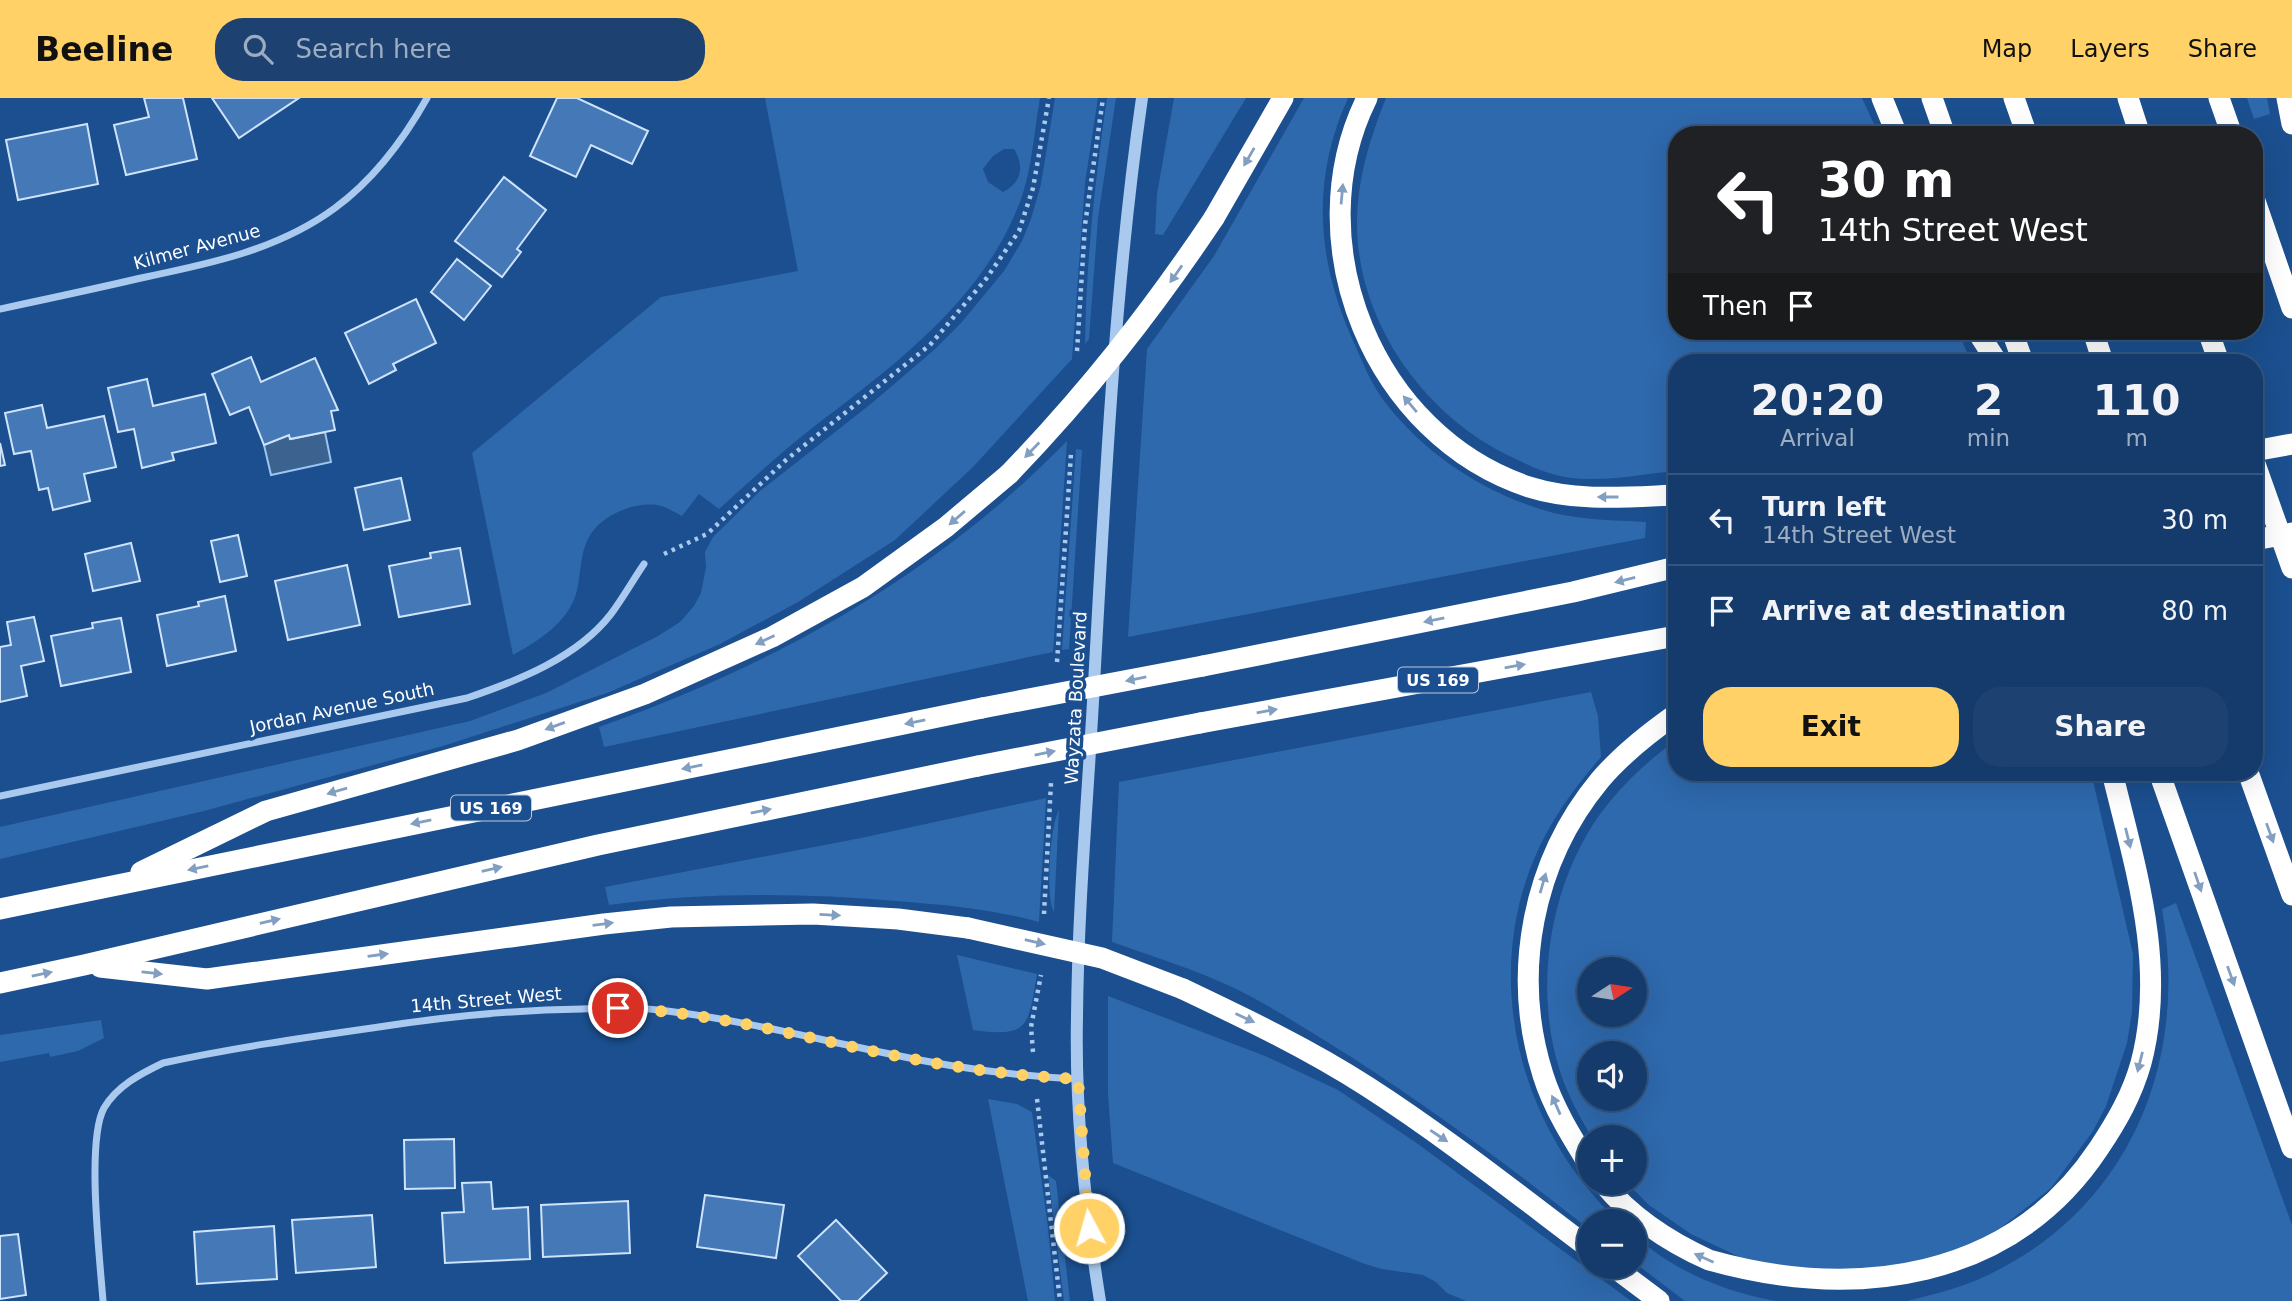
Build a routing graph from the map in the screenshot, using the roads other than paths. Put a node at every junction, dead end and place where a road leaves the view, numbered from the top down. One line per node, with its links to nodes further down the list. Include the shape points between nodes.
1 (426, 98): 19 (street, Kilmer Avenue, via 391,152 366,180 336,208 300,229 241,255)
2 (1142, 98): 40 (street, Wayzata Boulevard, via 1110,410 1081,918)
3 (1283, 98): 35 (highway, one-way to 35, bridge, via 1178,272 1064,417 1009,474 863,587 772,637 645,694 518,740 266,811)
4 (1367, 98): 23 (highway, one-way to 4, via 1562,496 1494,472 1462,454 1434,430 1383,370 1363,330 1341,251 1343,179)
5 (1882, 98): 12 (highway)
6 (1932, 98): 13 (highway)
7 (2014, 98): 14 (highway)
8 (2128, 98): 15 (highway)
9 (2219, 98): 16 (highway)
10 (2287, 98): 11 (highway)
11 (2292, 124)
12 (1893, 126)
13 (1942, 126)
14 (2024, 126)
15 (2137, 126)
16 (2229, 126)
17 (2263, 224): 18 (highway)
18 (2292, 308)
19 (0, 309)
20 (2292, 444): 21 (highway)
21 (2263, 449)
22 (2263, 486): 27 (highway)
23 (1668, 495)
24 (2292, 533): 25 (highway, bridge)
25 (2263, 538)
26 (644, 564): 34 (street, Jordan Avenue South, via 610,615 588,638 500,687 467,698)
27 (2292, 568)
28 (1668, 569): 35 (highway, US 169, one-way to 35, bridge, via 1573,592)
29 (1668, 637): 38 (highway, US 169, one-way to 29, bridge, via 598,845 978,766)
30 (1668, 720): 41 (highway, one-way to 30, via 1558,1111 1535,1045 1528,971 1536,908 1545,875 1577,812 1625,755)
31 (2114, 781): 43 (highway, one-way to 43, via 2149,936 2149,1020 2128,1102 2086,1168 2035,1222 1975,1260 1907,1283 1839,1291 1796,1287 1728,1269 1664,1238)
32 (2162, 781): 42 (highway, one-way to 42)
33 (2251, 781): 36 (highway, one-way to 36)
34 (0, 796)
35 (112, 886): 37 (highway, US 169)
36 (2292, 895)
37 (0, 909)
38 (85, 965): 39 (highway, US 169, one-way to 38); 44 (highway, one-way to 44, bridge, via 207,979 604,924 711,915 813,914 968,928 1102,958 1183,989 1276,1033 1452,1145)
39 (0, 983)
40 (1078, 1079): 46 (street, 14th Street West, via 969,1069 771,1028 665,1010 618,1008 443,1017 163,1063 119,1089 103,1109 95,1174); 47 (street, Wayzata Boulevard, via 1091,1250)
41 (1577, 1144)
42 (2292, 1148)
43 (1613, 1195)
44 (1577, 1239)
45 (1630, 1279): 48 (highway)
46 (103, 1301)
47 (1100, 1301)
48 (1659, 1301)

